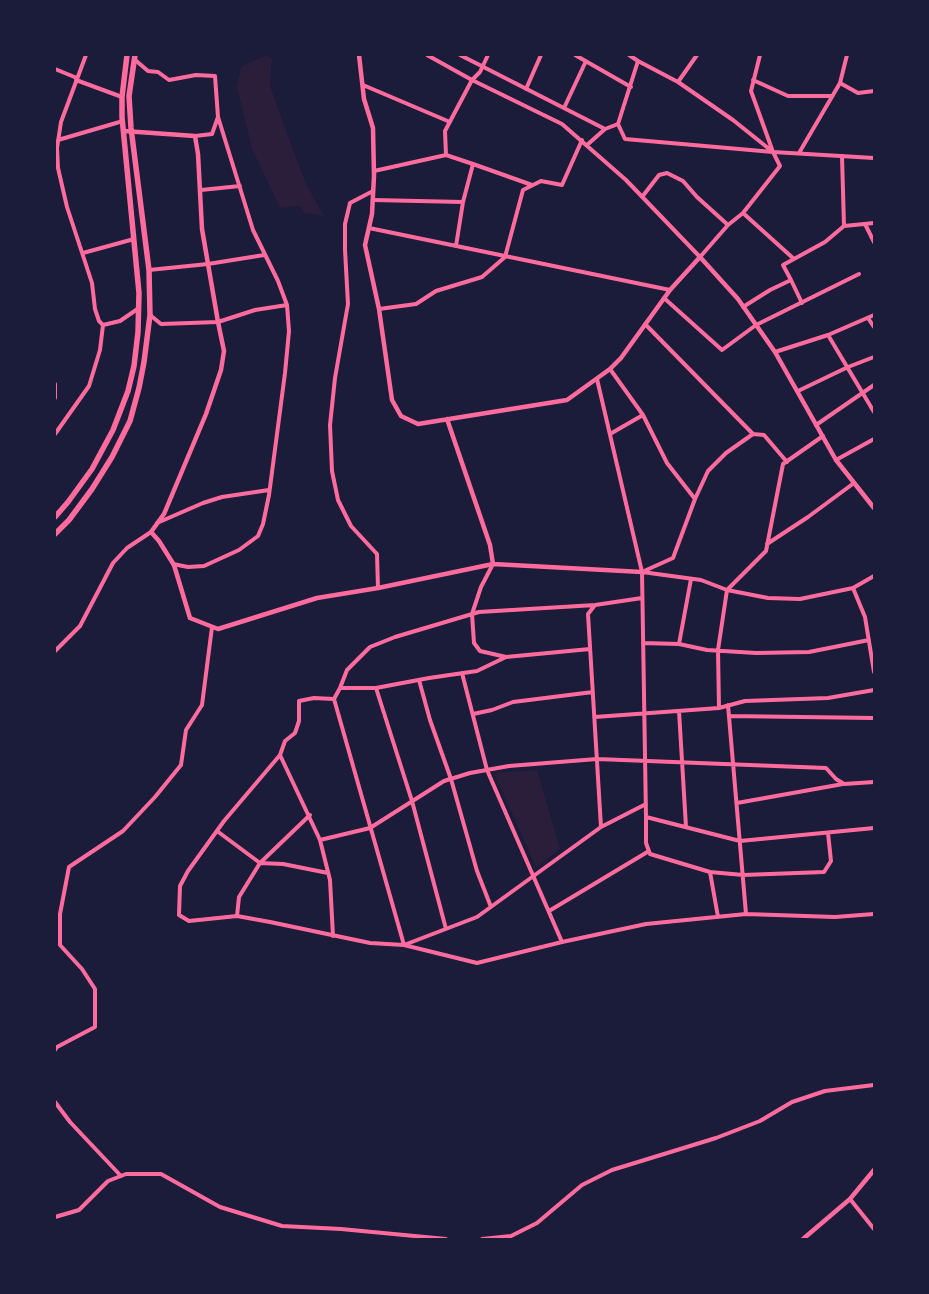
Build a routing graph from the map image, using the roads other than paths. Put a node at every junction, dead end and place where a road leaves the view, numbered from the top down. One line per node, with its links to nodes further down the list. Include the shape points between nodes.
1 (86, 55): 18 (street)
2 (127, 55): 28 (highway)
3 (427, 55): 19 (street)
4 (460, 55): 16 (street)
5 (488, 55): 16 (street)
6 (541, 55): 25 (street)
7 (575, 55): 14 (street)
8 (629, 55): 15 (street)
9 (697, 55): 21 (street)
10 (760, 55): 20 (street)
11 (847, 55): 22 (street)
12 (359, 56): 23 (street)
13 (135, 57): 30 (street, via 148,70 169,80 196,75 215,76); 36 (highway, via 129,96)
14 (586, 61): 24 (street); 29 (street)
15 (638, 61): 21 (street); 24 (street)
16 (482, 66): 19 (street); 25 (street)
17 (55, 69): 18 (street)
18 (76, 79): 28 (street); 38 (street)
19 (472, 80): 32 (street); 39 (street, via 562,124)
20 (754, 80): 27 (street, via 788,96); 41 (street, via 751,91)
21 (678, 82): 41 (street)
22 (840, 83): 26 (street, via 858,93); 27 (street)
23 (363, 86): 32 (street); 47 (street, via 372,128)
24 (630, 87): 33 (street)
25 (526, 89): 29 (street)
26 (874, 91)
27 (832, 96): 42 (street)
28 (122, 97): 31 (highway)
29 (564, 108): 34 (street)
30 (218, 117): 37 (street, via 212,134); 49 (street)
31 (123, 121): 35 (highway); 38 (street)
32 (450, 122): 43 (street, via 445,132)
33 (618, 124): 34 (street); 41 (street, via 625,139)
34 (606, 129): 40 (street)
35 (124, 132): 36 (street); 61 (highway)
36 (132, 132): 37 (street); 70 (highway)
37 (195, 136): 50 (street)
38 (58, 140): 64 (street, via 58,168)
39 (582, 140): 40 (street); 48 (street, via 562,185 541,181)
40 (587, 145): 52 (street)
41 (773, 152): 42 (street); 55 (street, via 780,166)
42 (799, 153): 44 (street)
43 (446, 155): 46 (street); 47 (street)
44 (842, 156): 45 (street); 59 (street)
45 (874, 158)
46 (473, 164): 48 (street); 54 (street)
47 (374, 171): 51 (street)
48 (532, 185): 66 (street, via 524,190)
49 (240, 186): 50 (street); 65 (street)
50 (200, 190): 69 (street)
51 (373, 191): 53 (street); 124 (street, via 350,203 345,224 348,304 330,425 332,471 338,500 351,526 377,554)
52 (642, 197): 58 (street, via 658,175 667,173 683,181); 67 (street)
53 (373, 200): 54 (street); 60 (street)
54 (463, 202): 63 (street)
55 (743, 213): 58 (street); 68 (street)
56 (874, 223): 57 (street)
57 (865, 224): 59 (street); 62 (street)
58 (728, 225): 67 (street)
59 (844, 226): 68 (street, via 825,242)
60 (369, 228): 63 (street); 79 (street, via 365,244)
61 (134, 239): 64 (street); 78 (highway)
62 (874, 242)
63 (456, 246): 66 (street)
64 (83, 253): 85 (street, via 92,283 95,309)
65 (264, 255): 69 (street); 76 (street)
66 (505, 257): 73 (street); 79 (street, via 482,277 436,291 416,304)
67 (700, 257): 73 (street); 77 (street)
68 (794, 259): 72 (street, via 783,266)
69 (208, 264): 70 (street); 83 (street)
70 (149, 270): 80 (highway)
71 (859, 274): 75 (street)
72 (791, 280): 75 (street); 77 (street)
73 (670, 290): 74 (street)
74 (664, 298): 84 (street); 86 (street, via 722,350)
75 (802, 303): 86 (street)
76 (287, 306): 83 (street, via 255,310); 111 (street, via 286,364)
77 (743, 307): 86 (street)
78 (139, 308): 85 (street, via 120,321); 114 (highway, via 134,366 113,430 92,469)
79 (379, 309): 101 (street, via 392,400 401,416 418,424)
80 (150, 315): 83 (street, via 162,324); 117 (highway, via 139,388 130,421 92,489)
81 (874, 315): 82 (street)
82 (868, 318): 87 (street); 88 (street)
83 (218, 322): 115 (street, via 224,351 221,370 164,514)
84 (645, 324): 92 (street); 105 (street)
85 (103, 325): 103 (street, via 100,350 89,386)
86 (756, 325): 89 (street)
87 (874, 328)
88 (828, 335): 89 (street); 91 (street)
89 (775, 352): 96 (street)
90 (874, 357): 91 (street)
91 (848, 367): 96 (street); 97 (street)
92 (610, 369): 93 (street); 100 (street)
93 (597, 379): 101 (street, via 567,400); 104 (street)
94 (55, 384): 98 (street)
95 (874, 385): 97 (street)
96 (798, 392): 102 (street)
97 (863, 393): 99 (street); 102 (street)
98 (55, 398)
99 (874, 412)
100 (643, 415): 104 (street); 112 (street, via 667,462)
101 (448, 419): 120 (street)
102 (816, 424): 106 (street)
103 (55, 434)
104 (610, 434): 121 (street)
105 (753, 434): 109 (street, via 764,435); 112 (street, via 708,471)
106 (823, 436): 108 (street); 109 (street)
107 (874, 439): 108 (street)
108 (836, 460): 110 (street)
109 (787, 462): 118 (street, via 783,464)
110 (854, 483): 113 (street); 118 (street)
111 (269, 490): 115 (street, via 222,497); 119 (street, via 258,536 239,550 204,566)
112 (695, 499): 121 (street, via 673,558)
113 (874, 508)
114 (55, 517)
115 (157, 523): 116 (street)
116 (151, 532): 119 (street); 136 (street, via 127,548 113,563 80,626)
117 (55, 534)
118 (767, 544): 126 (street, via 766,551)
119 (173, 564): 130 (street, via 190,618)
120 (494, 564): 121 (street); 124 (street); 129 (street, via 481,587)
121 (642, 572): 123 (street); 127 (street)
122 (874, 576): 125 (street)
123 (692, 579): 126 (street); 133 (street)
124 (378, 588): 130 (street, via 317,598 218,629)
125 (853, 588): 126 (street, via 800,599 768,598); 131 (street, via 865,617)
126 (727, 590): 135 (street)
127 (642, 598): 128 (street); 132 (street)
128 (595, 605): 129 (street); 134 (street, via 588,614)
129 (472, 614): 137 (street, via 474,643 480,651); 141 (street, via 370,647 347,670)
130 (212, 627): 192 (street, via 202,705 186,730 181,765 123,831 69,867 60,914 60,944 95,989 95,1027)
131 (869, 640): 135 (street, via 809,652); 138 (street)
132 (643, 643): 133 (street); 149 (street)
133 (679, 644): 135 (street)
134 (590, 649): 137 (street); 144 (street)
135 (718, 650): 147 (street)
136 (55, 651)
137 (506, 657): 139 (street, via 477,671)
138 (874, 672)
139 (462, 673): 140 (street); 150 (street)
140 (419, 680): 142 (street); 160 (street)
141 (340, 688): 142 (street); 145 (street)
142 (376, 688): 163 (street)
143 (874, 690): 146 (street, via 828,698 745,701)
144 (593, 692): 150 (street, via 513,702); 152 (street)
145 (334, 699): 154 (street, via 299,701 295,733 285,741); 170 (street)
146 (728, 706): 147 (street); 151 (street)
147 (718, 708): 148 (street)
148 (679, 711): 149 (street); 157 (street)
149 (644, 712): 152 (street); 156 (street)
150 (473, 714): 159 (street)
151 (729, 716): 153 (street); 158 (street)
152 (595, 717): 155 (street)
153 (874, 718)
154 (280, 755): 166 (street); 172 (street)
155 (597, 759): 156 (street); 159 (street); 168 (street)
156 (646, 761): 157 (street); 165 (street)
157 (683, 762): 158 (street); 169 (street)
158 (734, 764): 162 (street, via 826,768); 164 (street)
159 (487, 770): 160 (street); 181 (street)
160 (451, 779): 163 (street); 182 (street, via 477,871)
161 (874, 782): 162 (street)
162 (844, 784): 164 (street)
163 (412, 801): 170 (street); 188 (street)
164 (737, 803): 175 (street)
165 (646, 804): 167 (street); 168 (street)
166 (310, 815): 174 (street); 177 (street)
167 (646, 817): 169 (street); 176 (street)
168 (601, 827): 181 (street)
169 (686, 827): 175 (street)
170 (370, 828): 174 (street); 191 (street)
171 (874, 828): 173 (street)
172 (217, 831): 177 (street); 186 (street, via 180,886 179,915 190,921)
173 (828, 833): 175 (street); 180 (street, via 832,861 824,872)
174 (320, 840): 179 (street)
175 (740, 841): 180 (street)
176 (649, 851): 178 (street, via 650,854); 183 (street)
177 (260, 862): 179 (street); 186 (street, via 238,897)
178 (710, 872): 180 (street); 187 (street)
179 (328, 873): 189 (street)
180 (743, 875): 184 (street)
181 (534, 876): 182 (street); 183 (street)
182 (491, 907): 188 (street, via 477,917)
183 (549, 911): 190 (street)
184 (746, 914): 185 (street, via 834,917); 187 (street)
185 (874, 914)
186 (238, 916): 189 (street)
187 (718, 917): 190 (street, via 646,924)
188 (446, 929): 191 (street)
189 (333, 936): 191 (street)
190 (562, 942): 191 (street, via 477,963)
191 (404, 945)
192 (55, 1050)
193 (874, 1085): 202 (street, via 825,1091 792,1102 760,1121 716,1138 612,1170 582,1185 537,1223 511,1236)
194 (55, 1102): 196 (street)
195 (874, 1170): 197 (street)
196 (121, 1176): 198 (street, via 108,1181 80,1210); 201 (street, via 160,1174 220,1207 282,1226)
197 (850, 1199): 199 (street); 200 (street)
198 (55, 1217)
199 (874, 1229)
200 (804, 1238)
201 (446, 1239)
202 (482, 1239)

